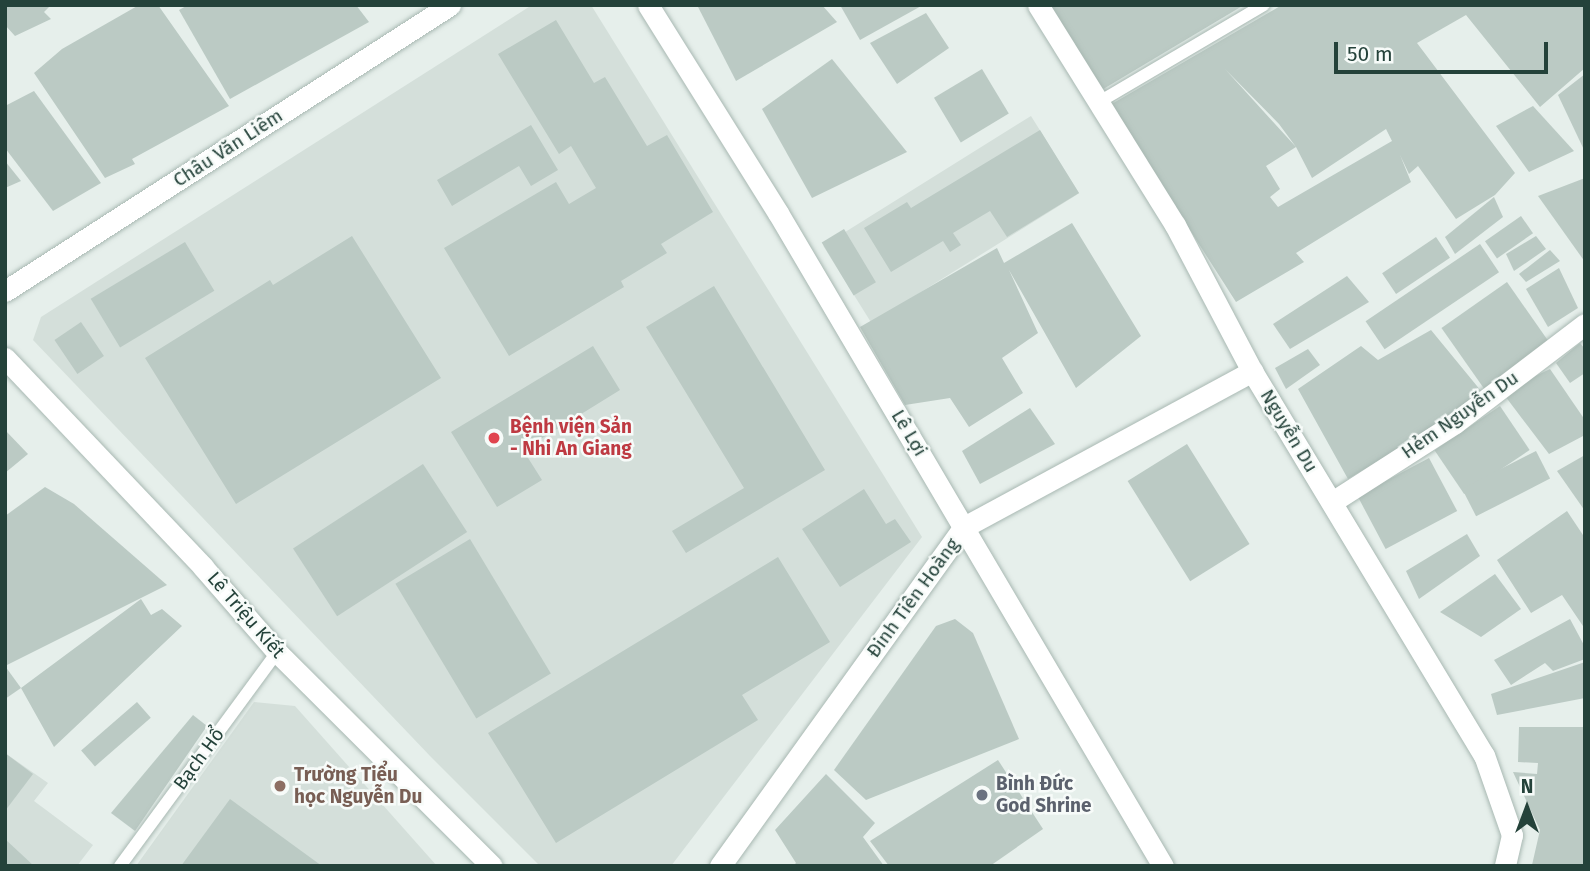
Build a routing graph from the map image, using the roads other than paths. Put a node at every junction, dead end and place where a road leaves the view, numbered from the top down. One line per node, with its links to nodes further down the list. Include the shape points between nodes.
1 (450, 5): 6 (street, Châu Văn Liêm)
2 (648, 5): 11 (street, Lê Lợi)
3 (1038, 5): 5 (street, Nguyễn Du)
4 (1264, 5): 5 (lane)
5 (1099, 102): 9 (street, Nguyễn Du, via 1175,225)
6 (5, 291)
7 (1585, 324): 10 (street, Hẻm Nguyễn Du, via 1455,424)
8 (5, 358): 12 (street, Lê Triệu Kiết)
9 (1252, 371): 10 (street, Nguyễn Du); 11 (street, Đinh Tiên Hoàng)
10 (1332, 502): 17 (street, Nguyễn Du, via 1484,755 1512,835)
11 (964, 527): 15 (street, Đinh Tiên Hoàng); 16 (street, Lê Lợi)
12 (277, 652): 13 (lane, Bạch Hổ); 14 (street, Lê Triệu Kiết)
13 (120, 866)
14 (492, 866)
15 (720, 866)
16 (1163, 866)
17 (1505, 866)

